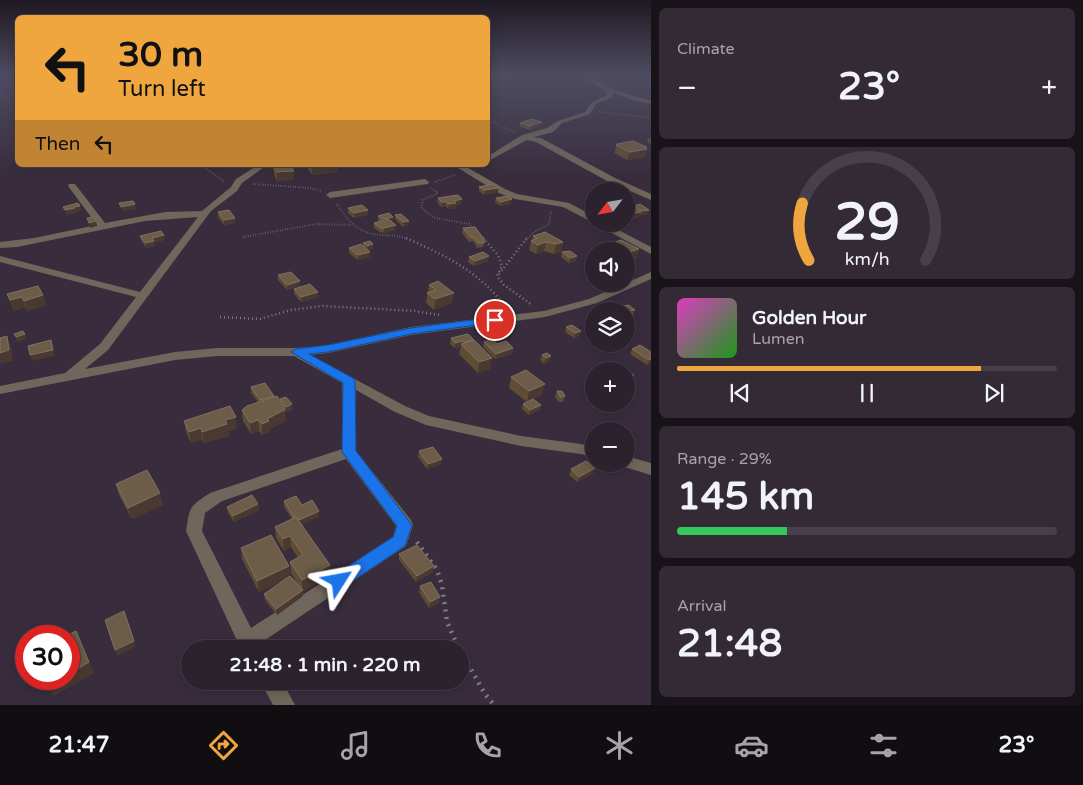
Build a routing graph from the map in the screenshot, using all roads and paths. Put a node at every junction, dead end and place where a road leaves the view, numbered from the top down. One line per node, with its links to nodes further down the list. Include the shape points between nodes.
1 (590, 111): 2 (path); 4 (street, via 560,122 550,130)
2 (650, 118)
3 (490, 121): 4 (path)
4 (526, 137): 5 (street); 13 (street, via 538,140)
5 (490, 158)
6 (204, 167): 10 (path)
7 (260, 167): 10 (street)
8 (461, 167): 14 (street, via 502,192); 25 (path, via 428,184 438,193 423,200 421,208 435,218 469,224 498,255 502,266)
9 (425, 182): 12 (street)
10 (236, 185): 12 (path, via 311,188); 15 (street)
11 (72, 186): 18 (street)
12 (330, 195): 17 (path, via 342,215)
13 (650, 197)
14 (564, 204): 16 (street); 25 (path, via 551,211 549,224 527,238)
15 (204, 214): 18 (street, via 182,212); 26 (street)
16 (585, 215)
17 (353, 225): 20 (path, via 316,224); 29 (path, via 372,234 408,239 434,251 479,277)
18 (102, 227): 21 (street)
19 (615, 232): 22 (street)
20 (243, 238)
21 (0, 246)
22 (650, 251)
23 (0, 259): 26 (street)
24 (650, 275): 27 (street, via 593,301)
25 (497, 276): 27 (path, via 504,285)
26 (144, 296): 32 (street, via 104,347)
27 (545, 314): 29 (street)
28 (220, 317): 30 (path, via 260,319 291,310 345,306 431,312)
29 (514, 317): 30 (street)
30 (458, 324): 31 (street)
31 (296, 352): 32 (street, via 184,355); 33 (street)
32 (69, 376): 34 (street)
33 (349, 381): 35 (street, via 426,420 521,441); 36 (street)
34 (0, 390)
35 (585, 450)
36 (349, 452): 40 (street, via 216,497 197,510 194,531); 41 (street, via 405,525 400,541)
37 (635, 465): 38 (street)
38 (650, 469)
39 (417, 542): 42 (path, via 439,573 446,617)
40 (247, 640)
41 (256, 640)
42 (454, 640)
43 (469, 665): 46 (path)
44 (276, 690): 45 (street)
45 (285, 705)
46 (494, 705)

